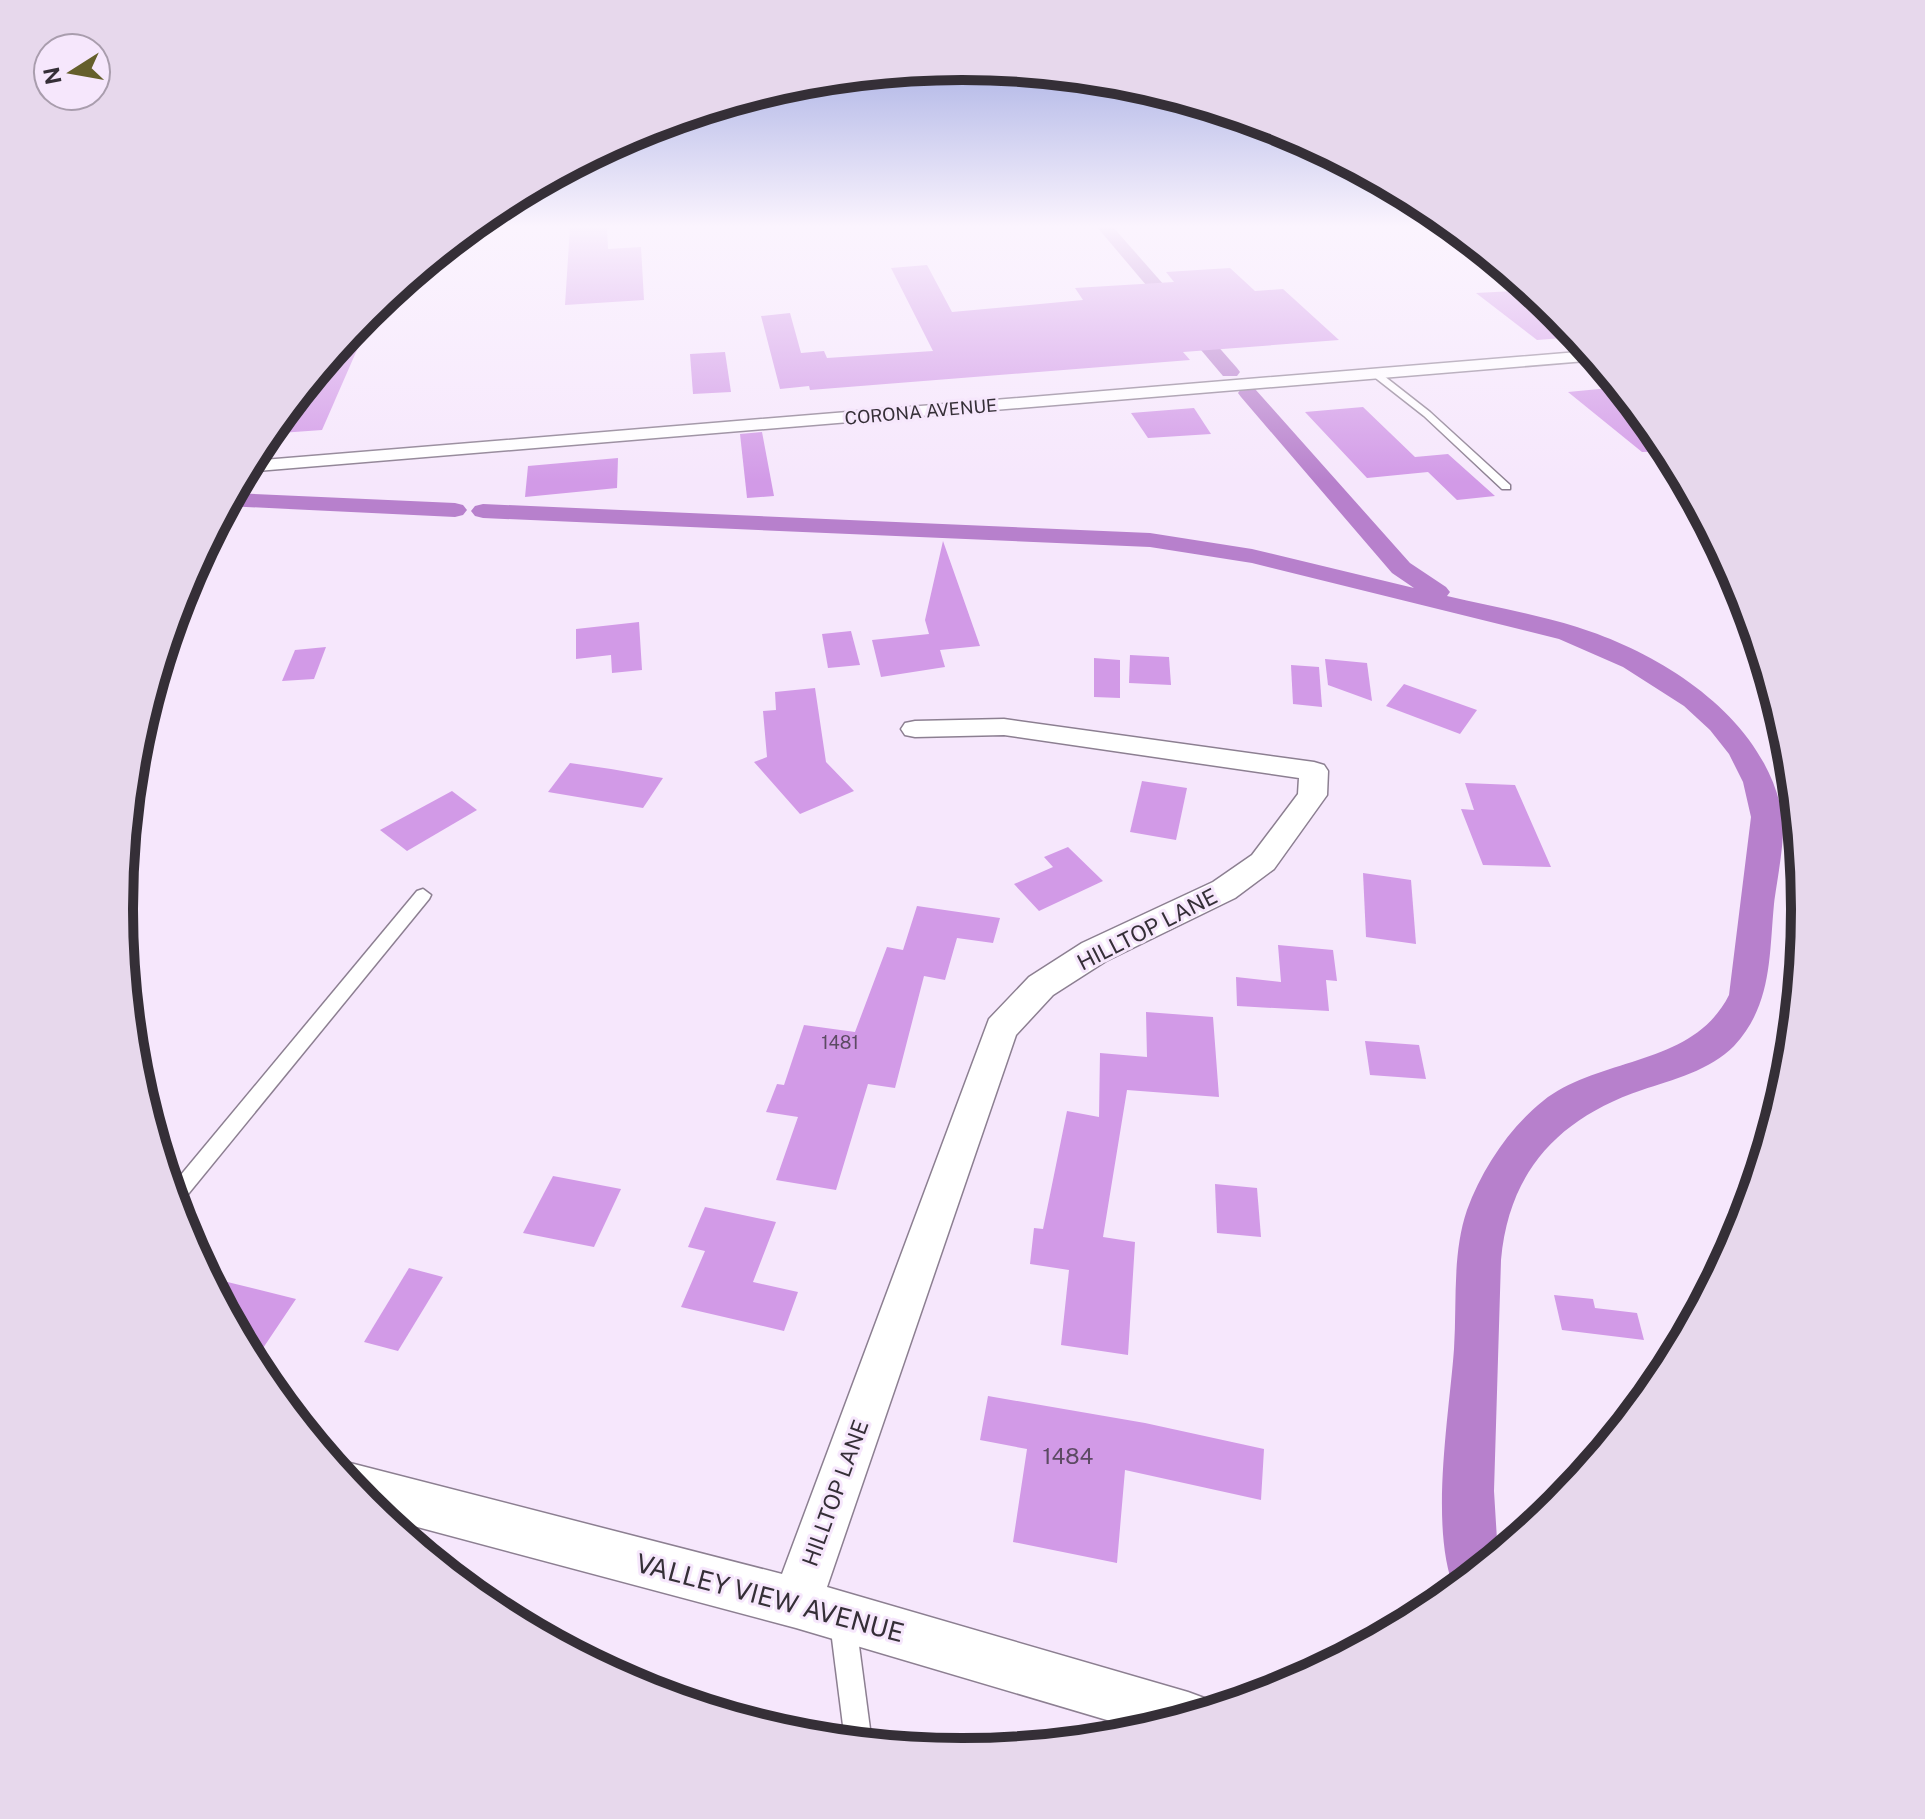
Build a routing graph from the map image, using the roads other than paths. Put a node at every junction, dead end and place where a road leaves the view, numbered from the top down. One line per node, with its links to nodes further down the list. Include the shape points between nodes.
1 (1581, 357): 2 (street, CORONA AVENUE)
2 (1376, 374): 3 (street, CORONA AVENUE); 4 (lane)
3 (262, 466)
4 (1506, 487)
5 (915, 729): 9 (street, HILLTOP LANE, via 1004,727 1314,771 1312,795 1263,862 1224,890 1094,952 1041,986 1001,1029)
6 (423, 895): 7 (lane)
7 (181, 1188)
8 (372, 1492): 9 (street, VALLEY VIEW AVENUE)
9 (796, 1603): 10 (street, VALLEY VIEW AVENUE)
10 (843, 1617): 11 (street, VALLEY VIEW AVENUE); 12 (lane)
11 (1170, 1713)
12 (858, 1732)

